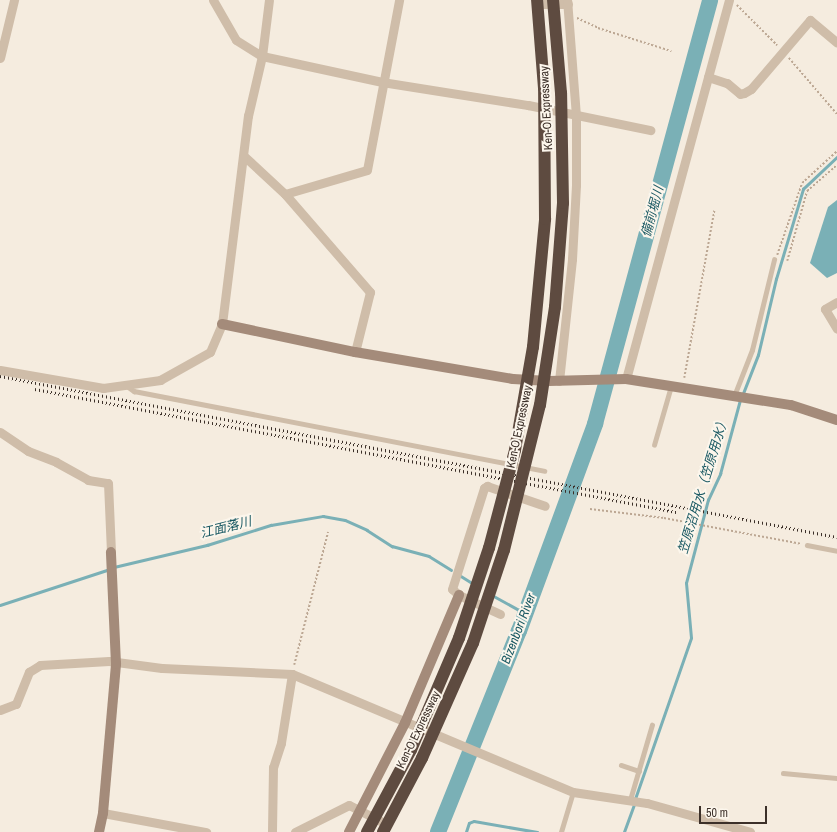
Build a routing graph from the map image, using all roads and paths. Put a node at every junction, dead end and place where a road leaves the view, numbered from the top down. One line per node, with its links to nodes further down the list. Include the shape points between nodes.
1 (14, 0): 13 (street)
2 (213, 0): 12 (street, via 236,40)
3 (269, 0): 12 (street)
4 (399, 0): 15 (street)
5 (539, 0): 8 (street, via 543,4); 67 (highway, Ken-O Expressway, bridge, via 544,88 545,218 533,347 516,444 489,548 459,638 411,750)
6 (553, 0): 61 (highway, Ken-O Expressway, bridge, via 561,93 563,203 555,307 540,405 504,550 473,643 422,758)
7 (729, 0): 14 (street)
8 (567, 2): 9 (street)
9 (569, 17): 11 (path); 16 (street)
10 (837, 43): 14 (street, via 810,20 751,89 744,93 740,94 727,84)
11 (671, 51)
12 (262, 56): 15 (street); 19 (street, via 248,116)
13 (0, 58)
14 (708, 77): 30 (street)
15 (382, 82): 16 (street); 21 (street, via 367,170)
16 (576, 116): 17 (street); 31 (street, via 572,259)
17 (650, 130)
18 (837, 151): 23 (path, via 802,183)
19 (245, 157): 21 (street); 26 (street)
20 (837, 165): 24 (path, via 807,191)
21 (285, 194): 28 (street, via 370,292)
22 (714, 211): 34 (path)
23 (774, 260): 35 (lane, via 752,350)
24 (787, 261)
25 (837, 302): 27 (street, via 824,309)
26 (222, 324): 28 (street); 32 (street, via 210,352 160,380)
27 (837, 329)
28 (355, 352): 31 (street, via 513,379)
29 (0, 370): 32 (street, via 103,388)
30 (625, 379): 31 (street); 33 (street)
31 (559, 381)
32 (125, 384): 39 (lane, via 142,392)
33 (671, 385): 34 (street); 38 (lane)
34 (682, 387): 35 (street)
35 (735, 397): 36 (street, via 790,405)
36 (837, 420)
37 (0, 432): 45 (street, via 28,451 56,462 88,480 108,482)
38 (654, 446)
39 (544, 471)
40 (545, 506): 46 (street, via 487,486 484,488 452,589)
41 (590, 509): 43 (path, via 664,518)
42 (328, 532): 49 (path)
43 (807, 545): 44 (lane)
44 (837, 551)
45 (111, 552): 48 (street)
46 (459, 595): 47 (street); 51 (street)
47 (500, 614)
48 (116, 664): 49 (street); 50 (street, via 109,661 40,665 29,672 16,704); 60 (street)
49 (292, 674): 51 (street); 64 (street, via 282,743 273,767)
50 (0, 710)
51 (406, 723): 57 (street); 59 (street)
52 (652, 725): 54 (lane)
53 (621, 766): 54 (lane)
54 (639, 771): 58 (lane)
55 (784, 773): 56 (lane)
56 (837, 778)
57 (572, 792): 58 (street); 68 (lane)
58 (630, 800): 69 (street)
59 (362, 811): 61 (street); 65 (street, via 349,805); 66 (street)
60 (103, 812): 62 (street); 63 (street)
61 (383, 827)
62 (99, 832)
63 (206, 832)
64 (272, 832)
65 (295, 832)
66 (349, 832)
67 (367, 832)
68 (561, 832)
69 (750, 832)

